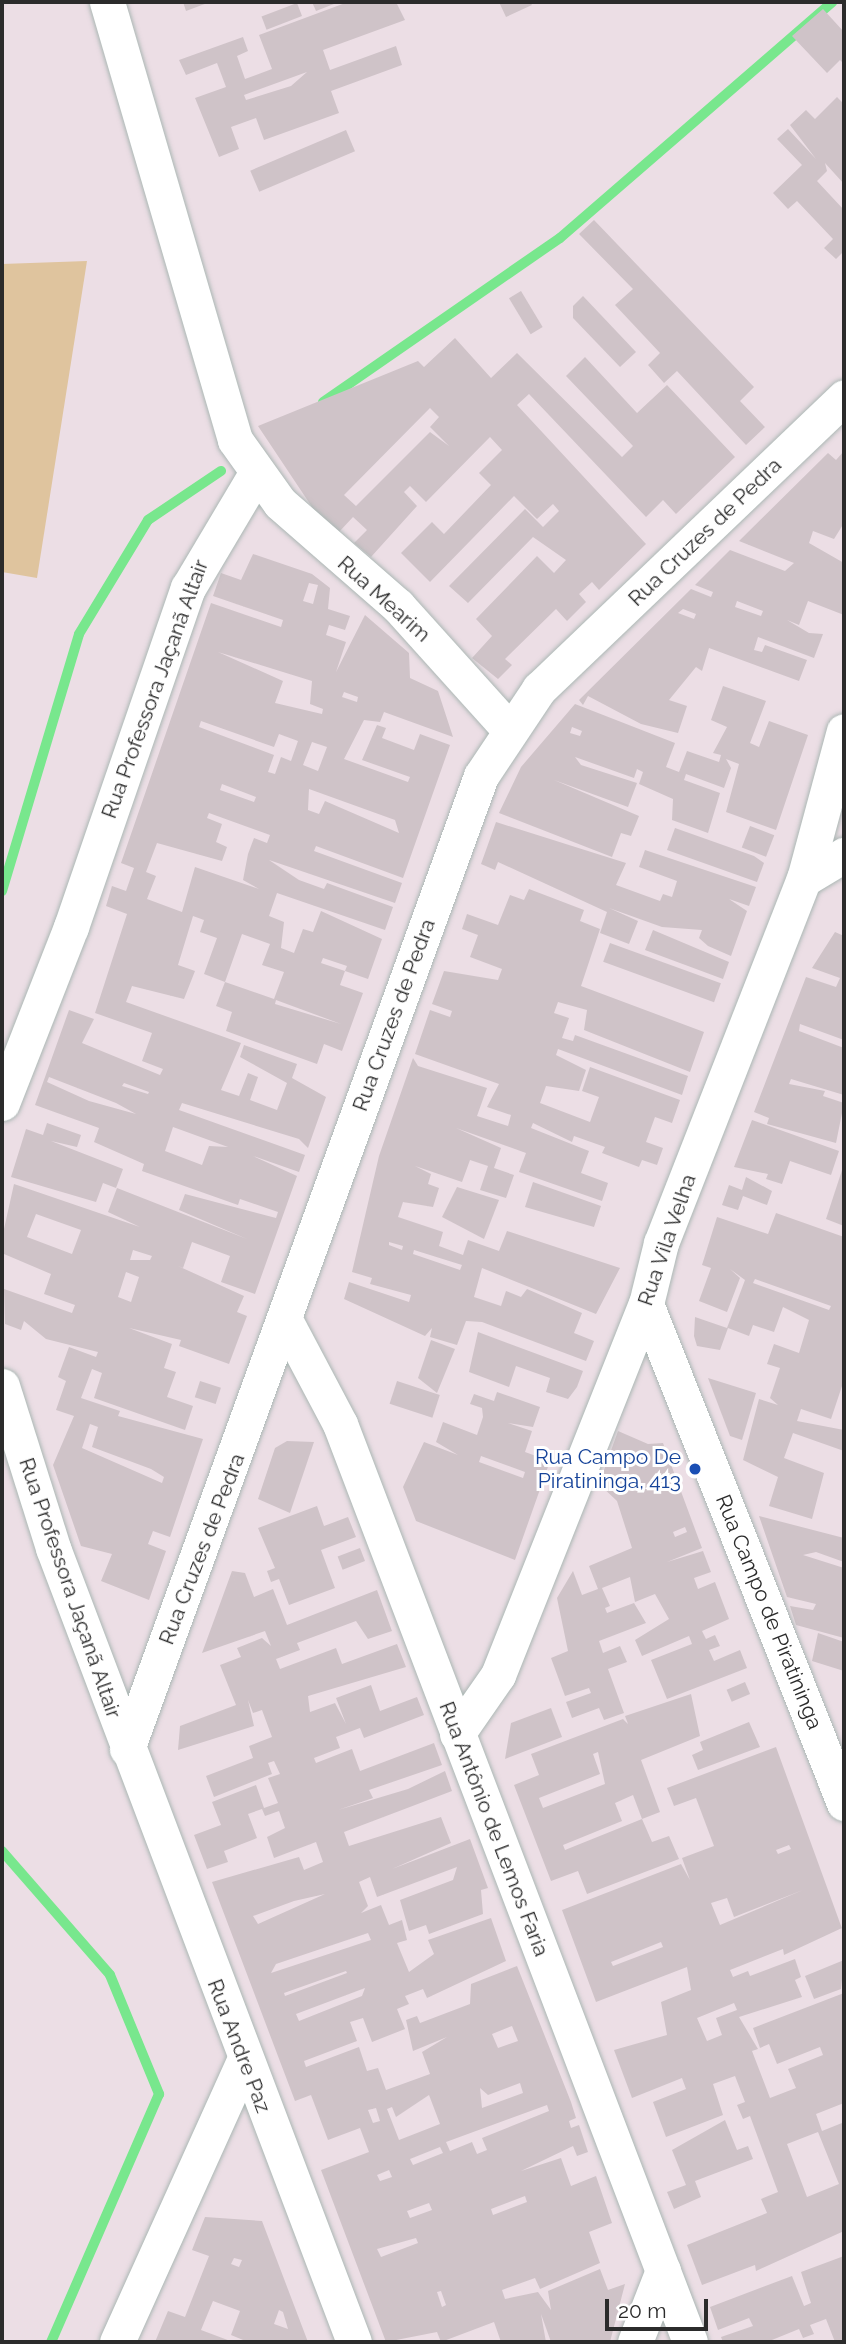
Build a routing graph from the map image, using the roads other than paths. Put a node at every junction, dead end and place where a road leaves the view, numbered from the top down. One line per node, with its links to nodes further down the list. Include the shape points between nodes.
1 (107, 2): 3 (street, via 219,397)
2 (844, 398): 4 (street, Rua Cruzes de Pedra, via 539,690)
3 (255, 475): 4 (street, Rua Mearim, via 325,545 398,606); 8 (street, Rua Professora Jaçanã Altair, via 188,588 71,927)
4 (508, 728): 10 (street, Rua Cruzes de Pedra, via 481,776)
5 (844, 731): 7 (street, Rua Vila Velha)
6 (844, 855): 7 (street)
7 (804, 879): 9 (street, Rua Vila Velha, via 661,1243)
8 (2, 1103)
9 (646, 1304): 12 (street, Rua Vila Velha, via 498,1675); 14 (street, Rua Campo de Piratininga)
10 (286, 1322): 12 (street, Rua Antônio de Lemos Faria, via 341,1424); 13 (street, Rua Cruzes de Pedra)
11 (2, 1386): 13 (street, Rua Professora Jaçanã Altair)
12 (457, 1734): 16 (street, Rua Antônio de Lemos Faria)
13 (127, 1749): 15 (street, Rua Andre Paz)
14 (842, 1788)
15 (244, 2061): 17 (street); 18 (street, Rua Andre Paz)
16 (663, 2270): 19 (street); 20 (street, Rua Antônio de Lemos Faria)
17 (117, 2342)
18 (354, 2342)
19 (635, 2342)
20 (690, 2342)

